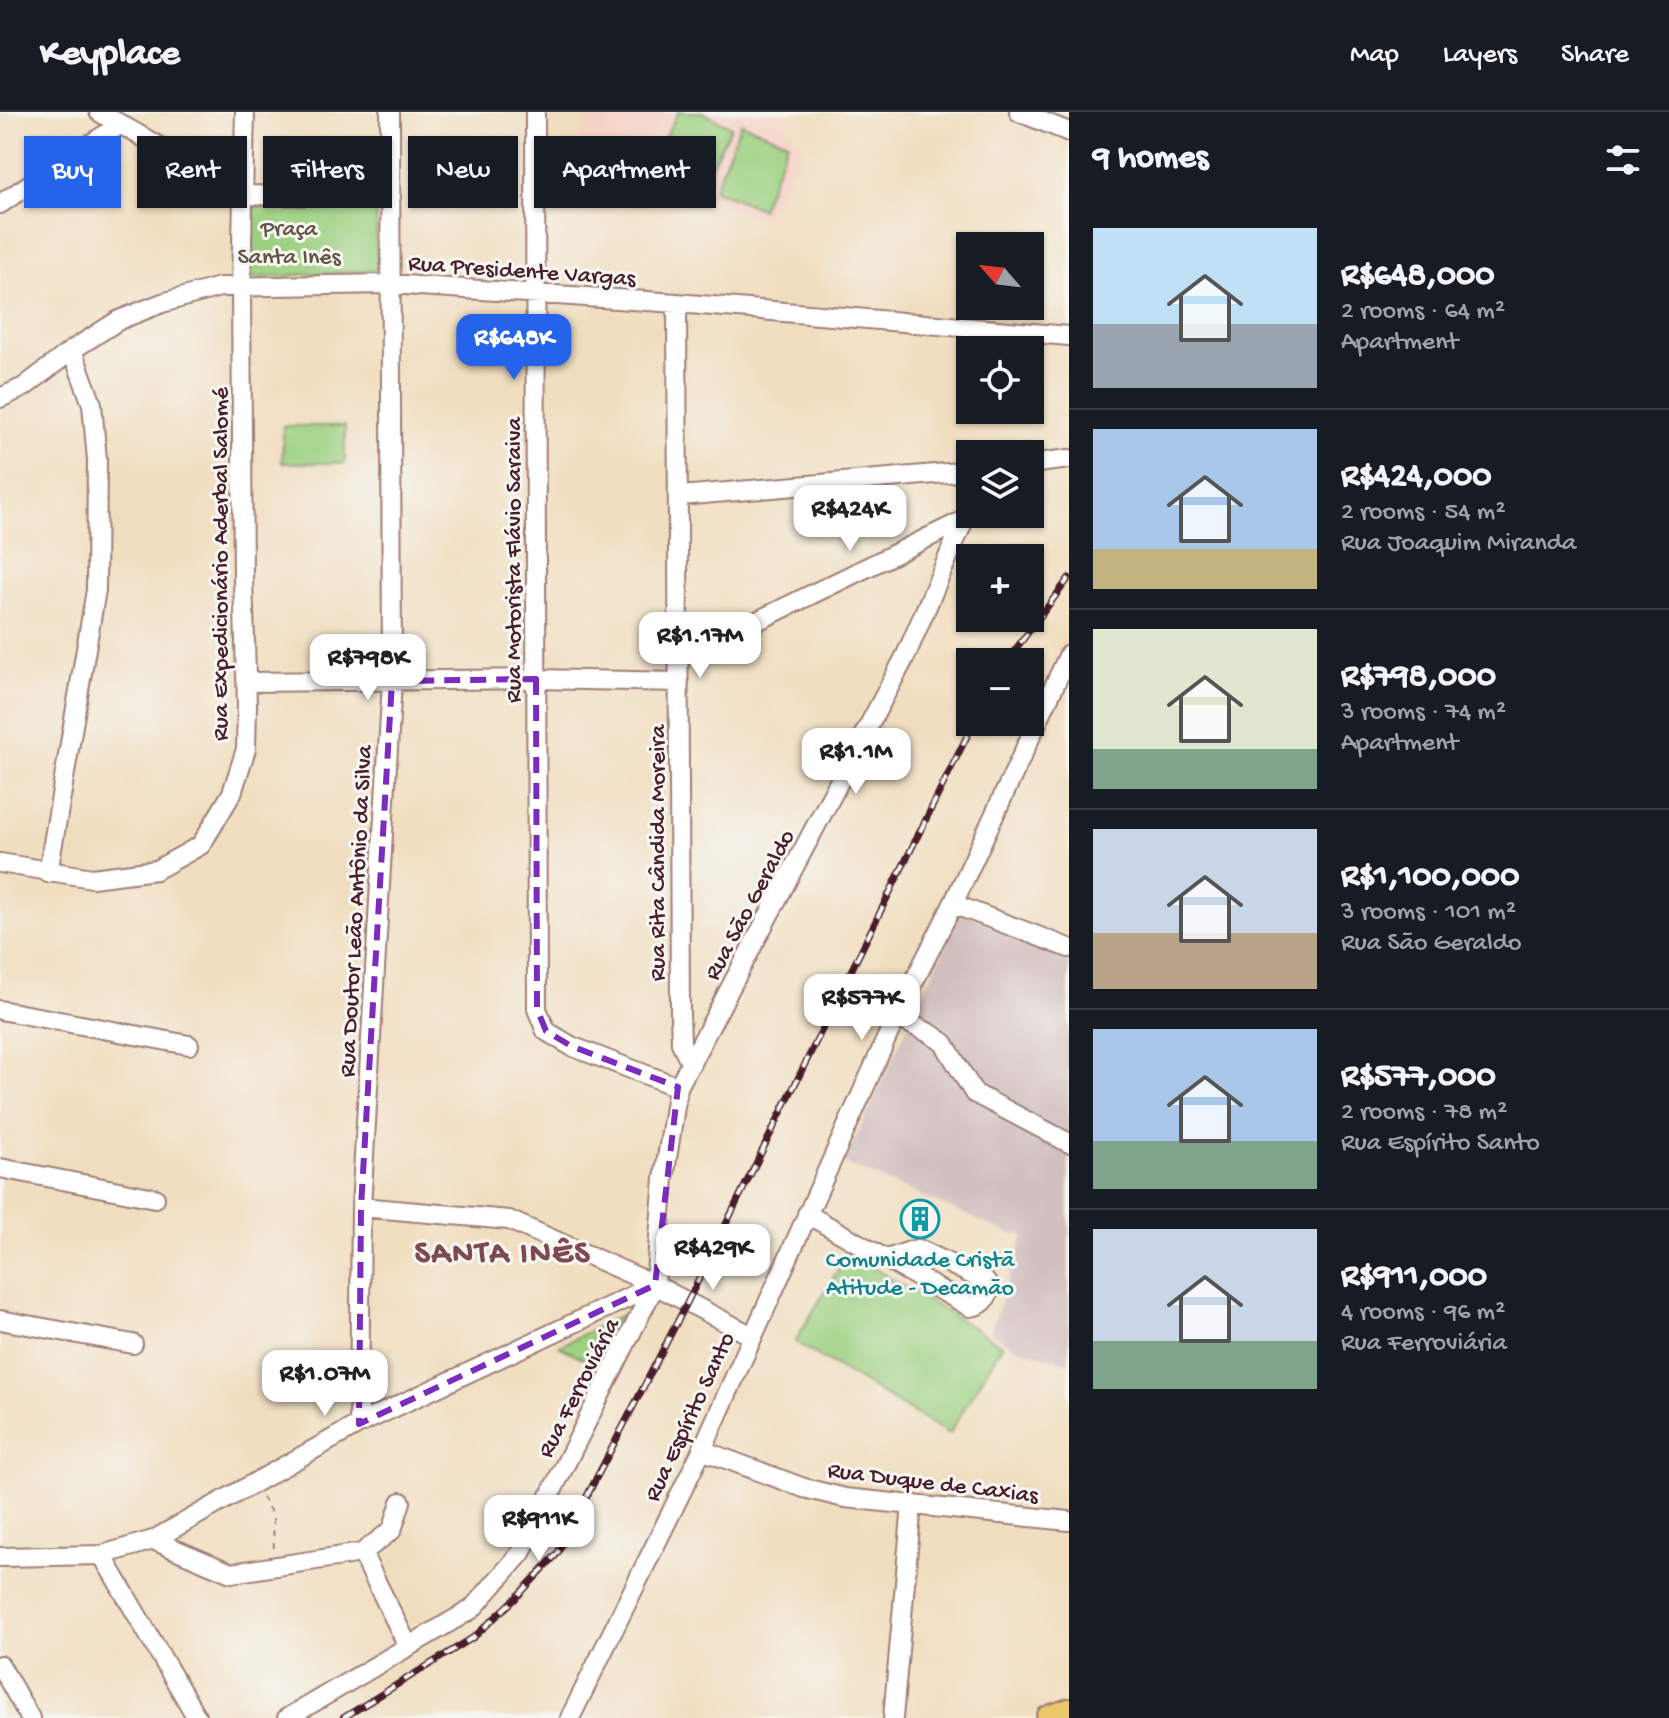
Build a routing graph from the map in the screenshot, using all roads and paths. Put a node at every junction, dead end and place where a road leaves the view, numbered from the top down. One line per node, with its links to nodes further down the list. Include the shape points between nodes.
1 (99, 112): 6 (street)
2 (245, 112): 9 (street, Rua Expedicionário Aderbal Salomé)
3 (390, 112): 10 (street, Rua Doutor Leão Antônio da Silva)
4 (535, 112): 16 (street, Rua Motorista Flávio Saraiva)
5 (1019, 112): 7 (street)
6 (121, 124): 8 (street); 11 (street)
7 (1069, 132)
8 (142, 136)
9 (245, 136)
10 (390, 136)
11 (0, 204)
12 (244, 208): 15 (street, Rua Expedicionário Aderbal Salomé)
13 (391, 208): 14 (street, Rua Doutor Leão Antônio da Silva)
14 (389, 284): 15 (street, Rua Presidente Vargas); 16 (street, Rua Presidente Vargas); 30 (street, Rua Doutor Leão Antônio da Silva)
15 (241, 287): 19 (street, Rua Presidente Vargas, via 220,287 162,303 119,320); 31 (street, Rua Expedicionário Aderbal Salomé)
16 (536, 295): 17 (street, Rua Presidente Vargas); 29 (street, Rua Motorista Flávio Saraiva)
17 (677, 303): 18 (street, Rua Presidente Vargas); 24 (street, Rua Rita Cândida Moreira)
18 (1069, 336)
19 (72, 350): 20 (street, Rua Presidente Vargas, via 24,387); 34 (street, via 92,404 96,590)
20 (0, 398)
21 (1069, 459): 22 (street)
22 (1044, 462)
23 (956, 472): 24 (street)
24 (680, 496): 32 (street, Rua Rita Cândida Moreira)
25 (956, 518): 27 (street)
26 (961, 528): 40 (street, Rua São Geraldo, via 906,655)
27 (751, 624)
28 (1067, 664): 35 (street, Rua Espírito Santo)
29 (536, 679): 30 (street); 32 (street); 41 (street, Rua Motorista Flávio Saraiva, via 537,1009 546,1031 571,1046)
30 (392, 681): 31 (street); 45 (street, Rua Doutor Leão Antônio da Silva)
31 (247, 682): 34 (street, Rua Expedicionário Aderbal Salomé, via 246,749 232,793 201,845 156,870 92,878)
32 (679, 682): 40 (street, Rua Rita Cândida Moreira, via 681,1043)
33 (0, 863): 34 (street, Rua Expedicionário Aderbal Salomé)
34 (48, 873)
35 (953, 904): 36 (street); 38 (street, Rua Espírito Santo)
36 (1069, 948)
37 (0, 1010): 39 (street)
38 (896, 1017): 42 (street, via 944,1043 974,1093); 46 (street, Rua Espírito Santo)
39 (189, 1045)
40 (691, 1064): 41 (street, Rua São Geraldo)
41 (678, 1087): 48 (street)
42 (1069, 1143)
43 (0, 1168): 44 (street)
44 (155, 1198)
45 (361, 1207): 48 (street, via 509,1220); 52 (street, Rua Doutor Leão Antônio da Silva)
46 (807, 1214): 47 (street); 50 (street, Rua Espírito Santo)
47 (887, 1259): 47 (street, via 970,1307 987,1300 990,1288 985,1281 921,1250)
48 (655, 1285): 50 (street); 52 (street); 63 (street, Rua Ferroviária, via 521,1553 472,1609)
49 (0, 1320): 51 (street)
50 (752, 1336): 53 (street, Rua Espírito Santo)
51 (133, 1344)
52 (359, 1424): 54 (street)
53 (702, 1450): 56 (street, Rua Duque de Caxias, via 804,1488); 69 (street, Rua Espírito Santo)
54 (253, 1482): 58 (street); 62 (path, via 273,1516)
55 (401, 1502): 59 (street, via 392,1530)
56 (912, 1504): 57 (street, Rua Duque de Caxias); 70 (street)
57 (1069, 1521)
58 (153, 1540): 60 (street); 62 (street, via 231,1573)
59 (362, 1553): 62 (street); 63 (street)
60 (102, 1555): 61 (street); 67 (street)
61 (0, 1557)
62 (274, 1565)
63 (408, 1646): 68 (street, Rua Ferroviária)
64 (0, 1665): 66 (street)
65 (1069, 1711): 71 (main road)
66 (30, 1718)
67 (197, 1718)
68 (287, 1718)
69 (570, 1718)
70 (893, 1718)
71 (1049, 1718)

